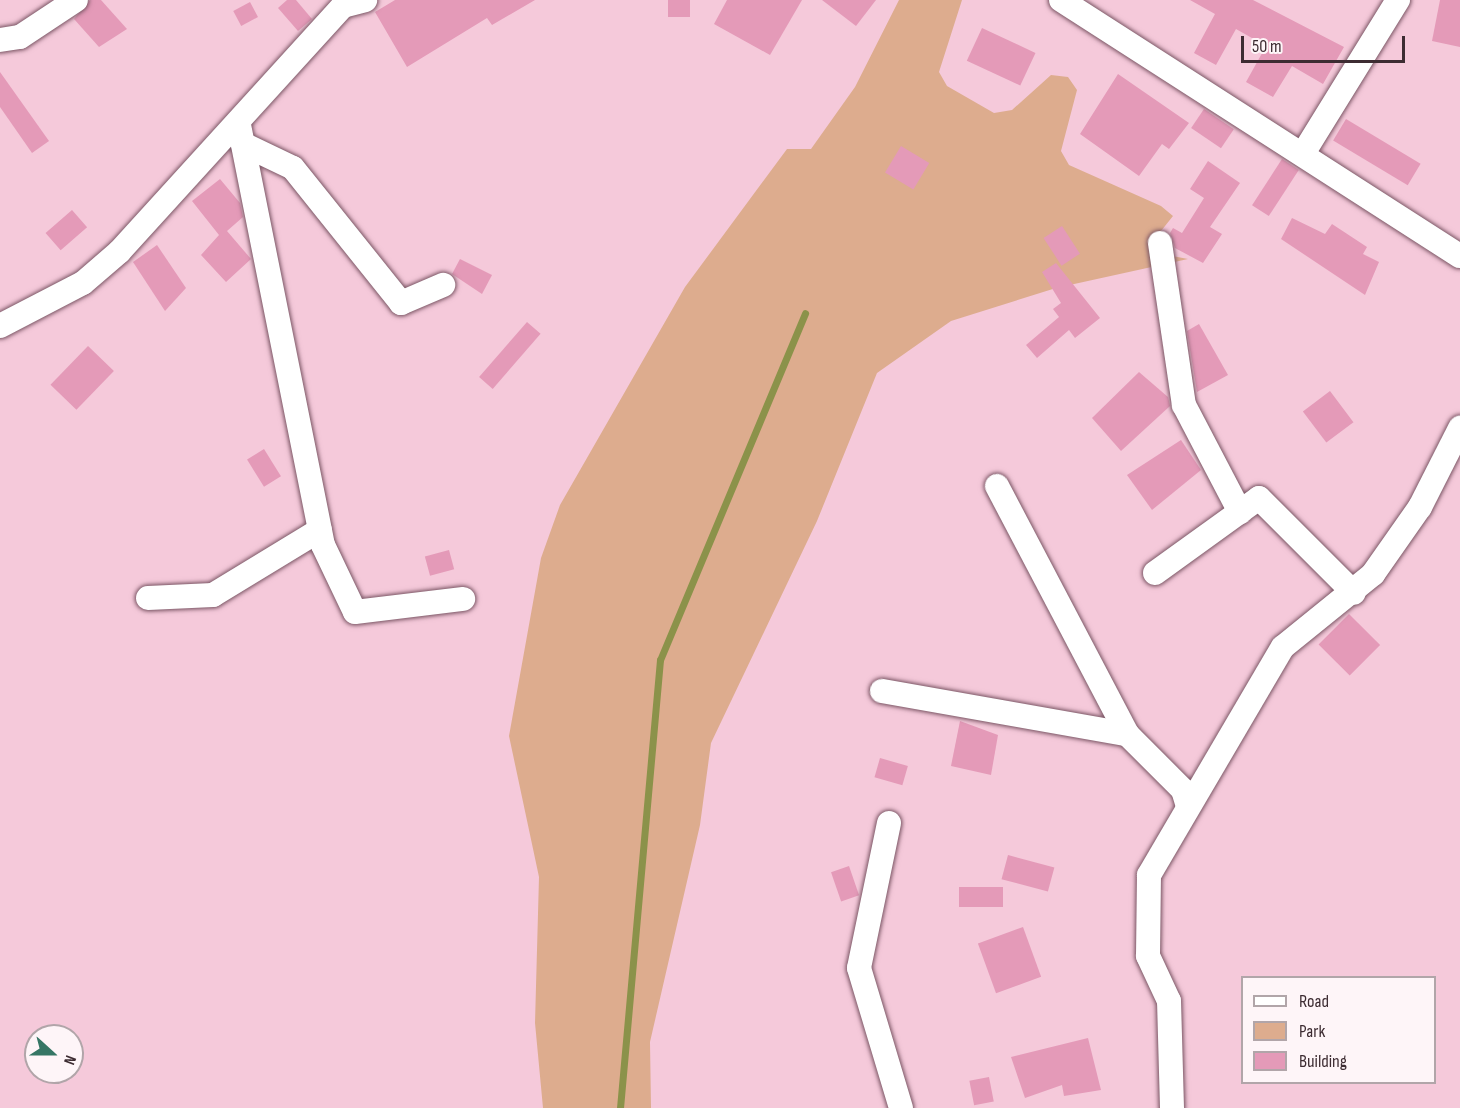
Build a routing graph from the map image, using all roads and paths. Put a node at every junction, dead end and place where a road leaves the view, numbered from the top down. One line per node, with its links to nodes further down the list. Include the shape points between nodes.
1 (76, 0): 5 (street, via 20,37)
2 (1061, 0): 7 (street)
3 (1398, 0): 7 (street)
4 (344, 2): 6 (street)
5 (0, 40)
6 (241, 134): 10 (street, via 293,168 401,303); 11 (street, via 83,283); 15 (street)
7 (1304, 152): 9 (street)
8 (1160, 243): 14 (street, via 1184,405)
9 (1460, 256)
10 (443, 285)
11 (0, 326)
12 (1460, 428): 17 (street, via 1397,542)
13 (997, 486): 21 (street)
14 (1240, 512): 16 (street); 17 (street, via 1259,498)
15 (321, 530): 18 (street, via 213,595); 19 (street, via 355,612)
16 (1155, 573)
17 (1354, 593): 22 (street, via 1283,647 1249,712)
18 (148, 598)
19 (463, 599)
20 (882, 692): 21 (street)
21 (1127, 734): 22 (street, via 1184,790)
22 (1187, 803): 25 (street, via 1149,875 1145,896 1148,956 1169,1001)
23 (889, 823): 24 (street, via 859,968)
24 (901, 1108)
25 (1172, 1108)

